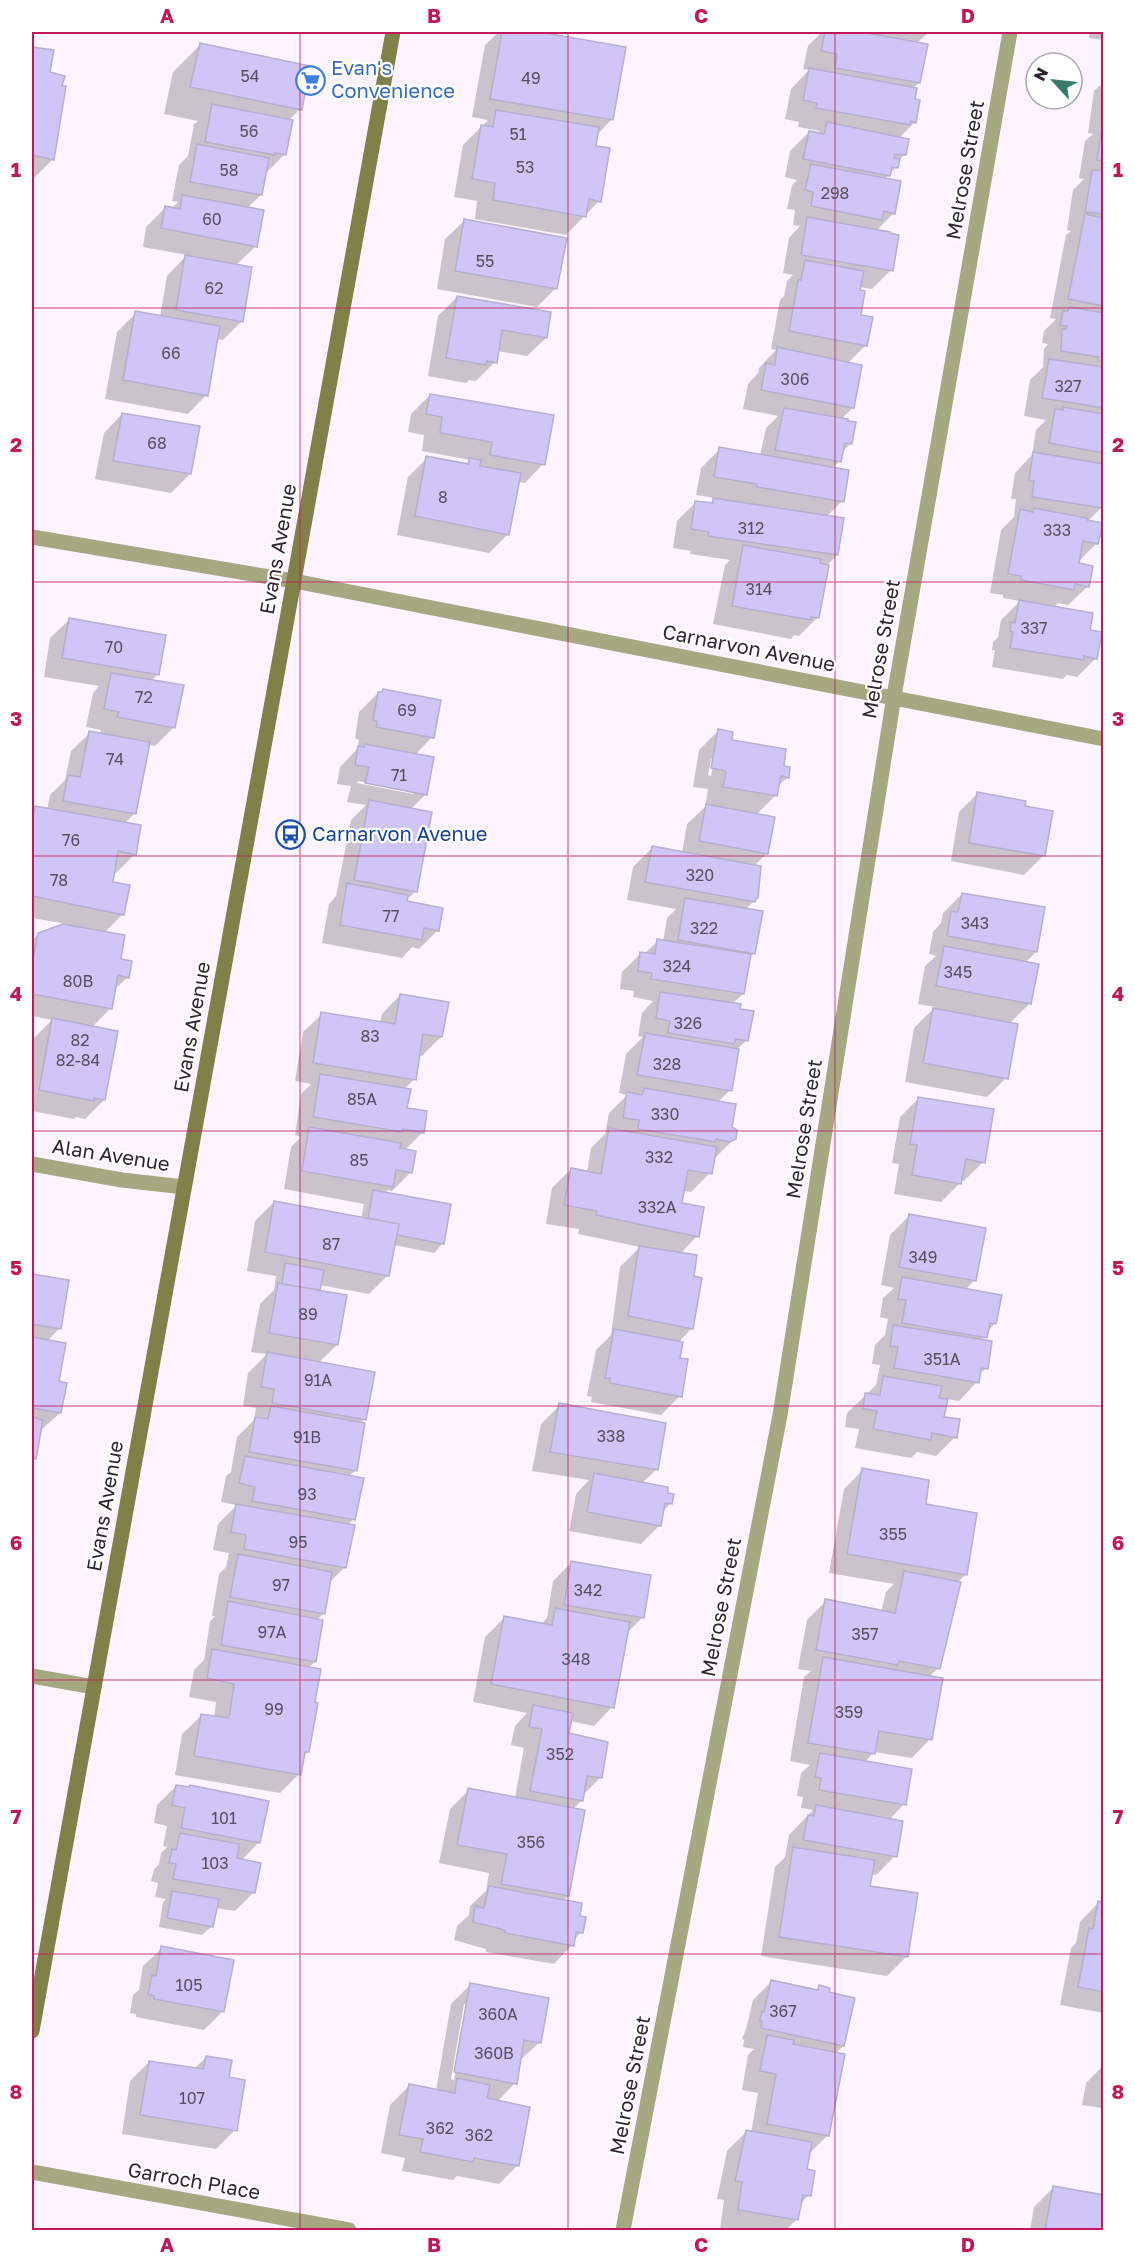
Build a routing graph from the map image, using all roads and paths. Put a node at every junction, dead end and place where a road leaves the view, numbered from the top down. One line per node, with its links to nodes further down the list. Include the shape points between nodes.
1 (393, 32): 4 (street, Evans Avenue)
2 (1010, 32): 5 (street, Melrose Street)
3 (32, 537): 4 (street, Carnarvon Avenue)
4 (294, 582): 5 (street, Carnarvon Avenue); 8 (street, Evans Avenue)
5 (894, 696): 6 (street, Carnarvon Avenue); 14 (street, Melrose Street, via 780,1414)
6 (1104, 739)
7 (32, 1164): 8 (street, Alan Avenue)
8 (184, 1187): 10 (street, Evans Avenue)
9 (32, 1676): 10 (street)
10 (94, 1687): 11 (street, Evans Avenue)
11 (32, 2031)
12 (32, 2172): 13 (street, Garroch Place)
13 (349, 2230)
14 (623, 2230)

